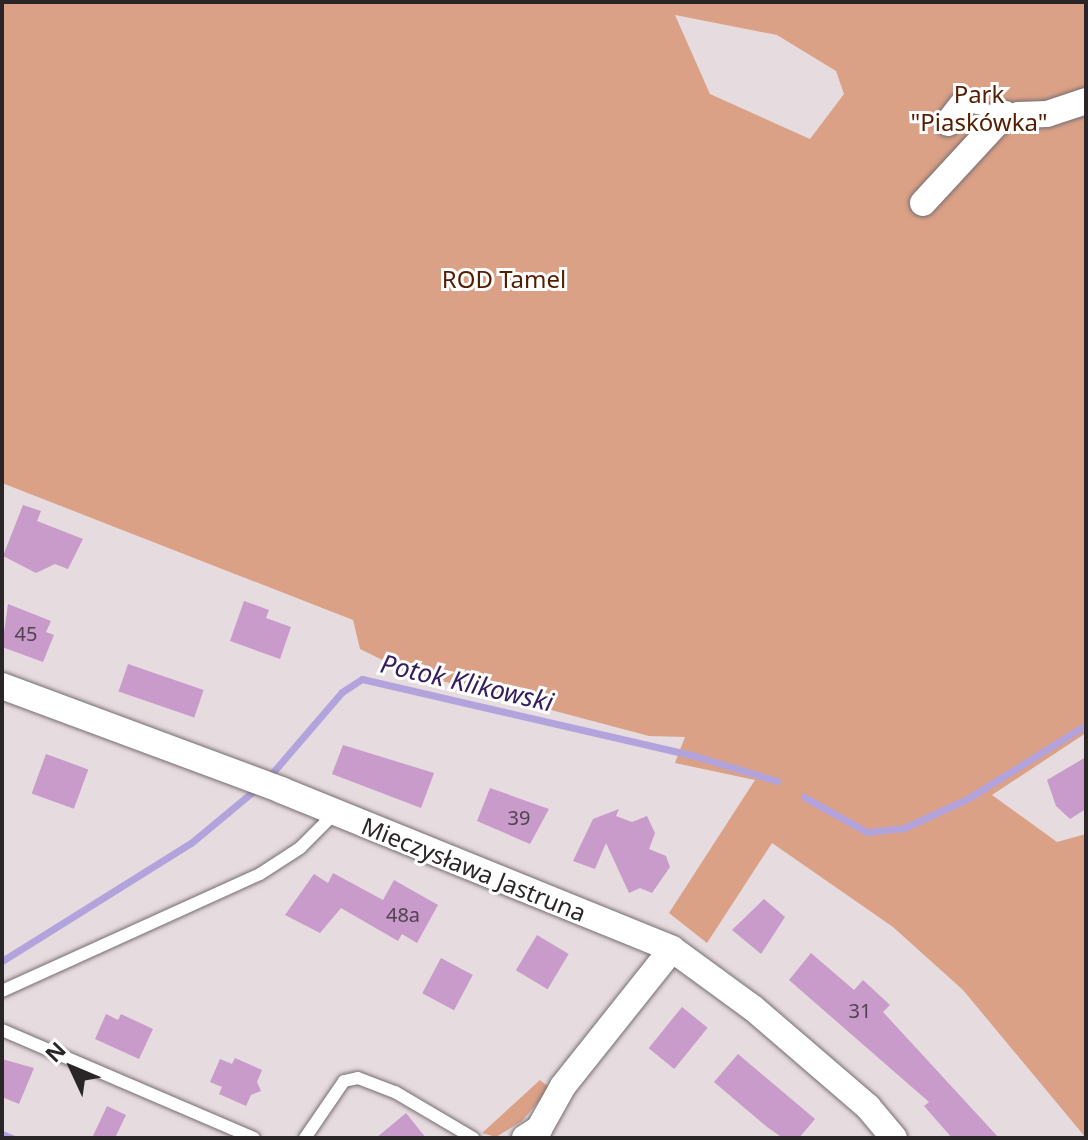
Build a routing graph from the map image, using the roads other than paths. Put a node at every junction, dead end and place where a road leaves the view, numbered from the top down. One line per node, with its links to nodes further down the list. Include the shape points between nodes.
1 (1086, 101): 3 (street, via 1047,114)
2 (955, 114): 3 (lane)
3 (1011, 114): 4 (street)
4 (923, 203)
5 (2, 686): 6 (street, Mieczysława Jastruna)
6 (335, 812): 7 (street, Mieczysława Jastruna); 8 (lane, via 300,848 260,874)
7 (672, 949): 10 (street, via 563,1086); 14 (street, Mieczysława Jastruna, via 753,1008 868,1107)
8 (2, 991)
9 (2, 1030): 11 (lane)
10 (537, 1135)
11 (254, 1138)
12 (305, 1138): 13 (lane, via 344,1081 358,1078 395,1092)
13 (473, 1138)
14 (894, 1138)

